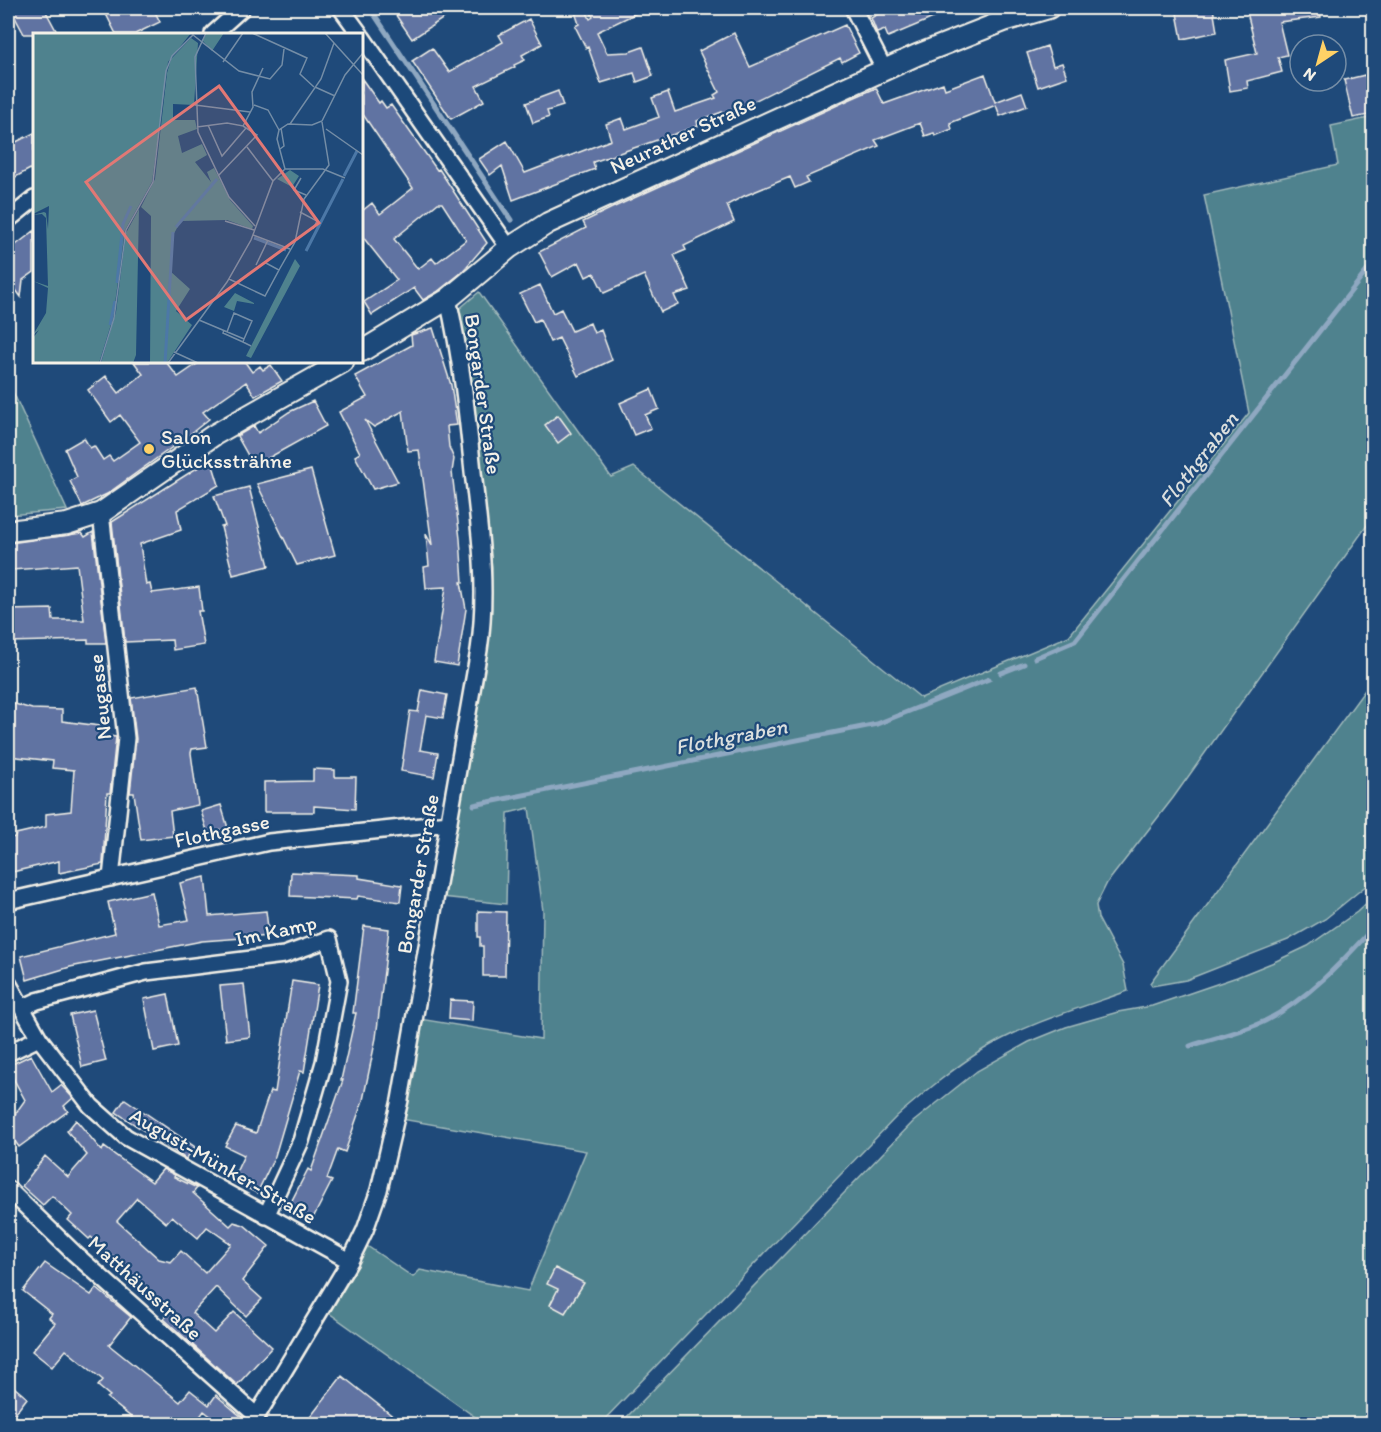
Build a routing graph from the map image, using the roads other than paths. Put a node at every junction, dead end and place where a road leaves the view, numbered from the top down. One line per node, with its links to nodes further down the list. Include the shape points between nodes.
1 (242, 8): 5 (street)
2 (341, 8): 6 (street)
3 (853, 8): 8 (street)
4 (1049, 8): 8 (street, Neurather Straße, via 976,31)
5 (214, 33)
6 (360, 33)
7 (363, 38): 11 (street)
8 (884, 69): 11 (street, Neurather Straße, via 548,223)
9 (33, 200): 10 (street)
10 (8, 220)
11 (509, 248): 12 (street, Neurather Straße)
12 (448, 299): 13 (street, Neurather Straße); 17 (street, Bongarder Straße, via 464,391 484,588 479,650)
13 (363, 350)
14 (341, 363): 15 (street, via 214,435)
15 (101, 513): 16 (street, via 67,524); 18 (street, Neugasse, via 126,738)
16 (8, 531)
17 (449, 823): 18 (street, Flothgasse, via 269,842); 26 (street, Bongarder Straße, via 388,1159 369,1220)
18 (111, 878): 19 (street, Flothgasse)
19 (8, 901)
20 (8, 983): 21 (street)
21 (22, 1008): 22 (street); 25 (street, Im Kamp, via 37,1000 146,972 284,955 329,939 339,981 321,1072 301,1141)
22 (39, 1038): 23 (street); 25 (street, August-Münker-Straße, via 91,1106 114,1128)
23 (8, 1053)
24 (8, 1189): 27 (street, Matthäusstraße)
25 (266, 1216): 26 (street, August-Münker-Straße)
26 (350, 1261): 27 (street, Bongarder Straße)
27 (254, 1420)

